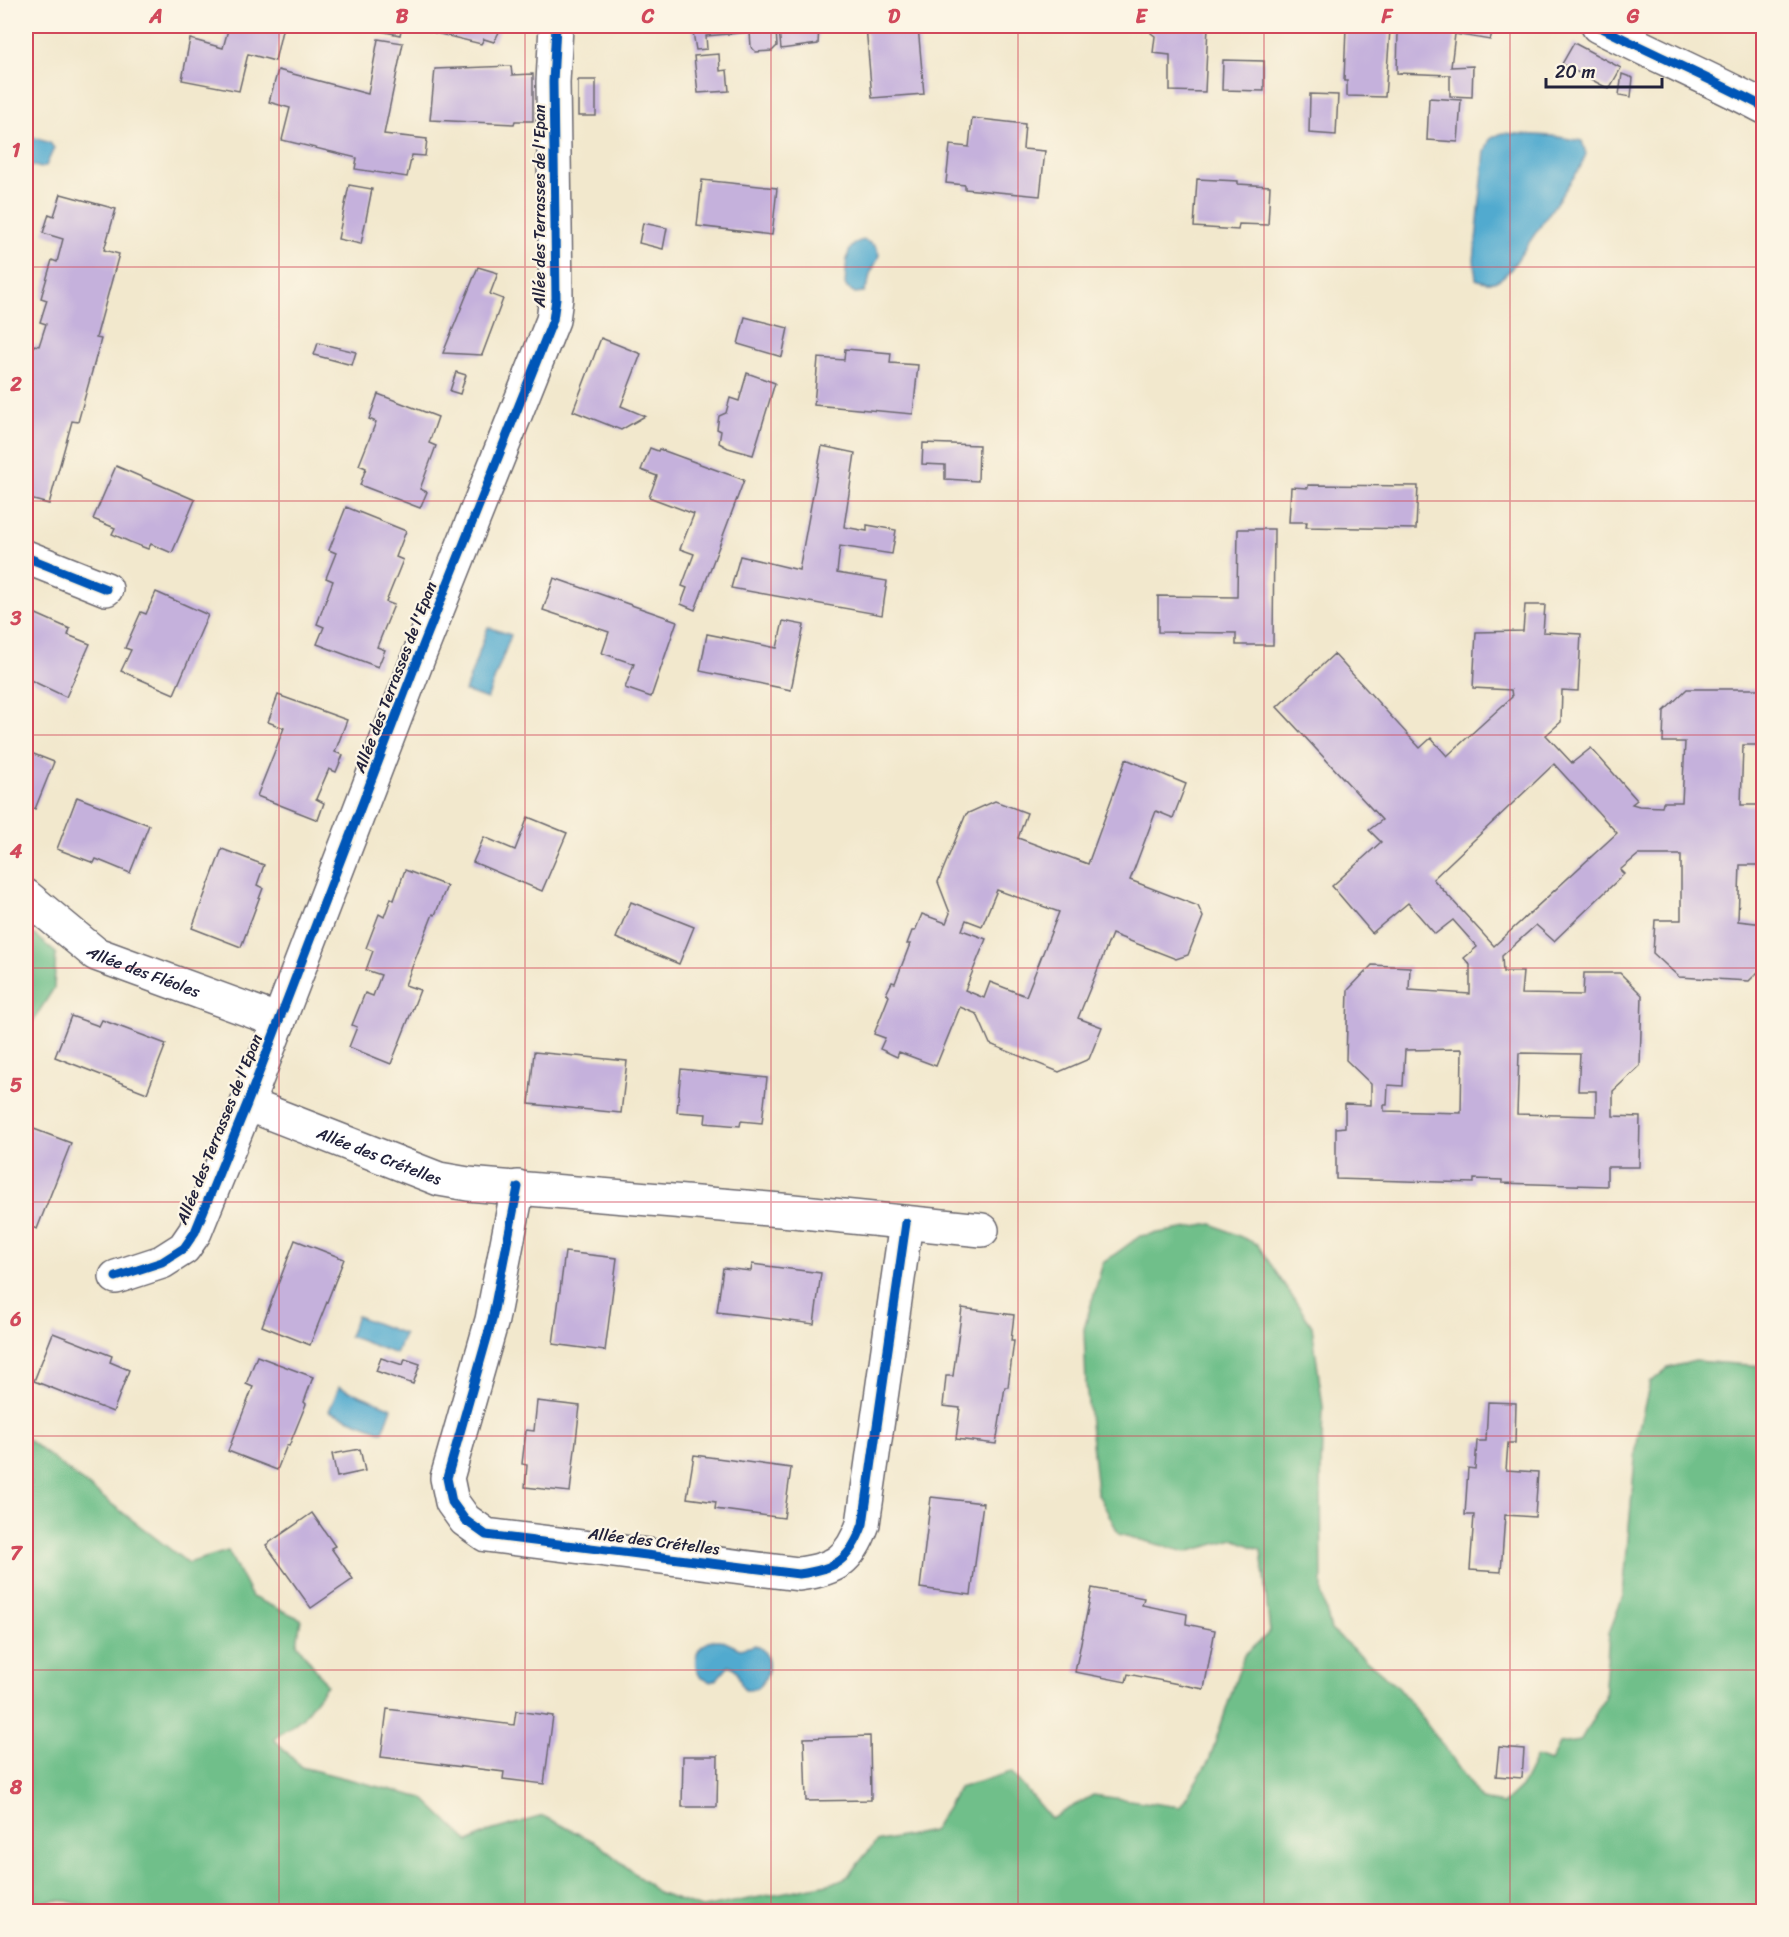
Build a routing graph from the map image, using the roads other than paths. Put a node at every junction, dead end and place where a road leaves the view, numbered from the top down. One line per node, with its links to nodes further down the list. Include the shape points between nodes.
1 (556, 26): 7 (street, Allée des Terrasses de l'Epan, via 553,320)
2 (1598, 26): 3 (street)
3 (1764, 107)
4 (26, 557): 5 (street)
5 (106, 589)
6 (26, 896): 7 (street, Allée des Fléoles, via 96,954)
7 (279, 1021): 8 (street, Allée des Terrasses de l'Epan)
8 (247, 1104): 9 (street, Allée des Crételles, via 440,1179); 12 (street, Allée des Terrasses de l'Epan, via 195,1232 184,1248 162,1262)
9 (518, 1187): 10 (street, Allée des Crételles); 10 (street, Allée des Crételles, via 492,1320 447,1478 458,1511 486,1535 799,1574 821,1571 841,1562 855,1545 863,1524)
10 (906, 1223): 11 (street, Allée des Crételles)
11 (982, 1230)
12 (116, 1277)

